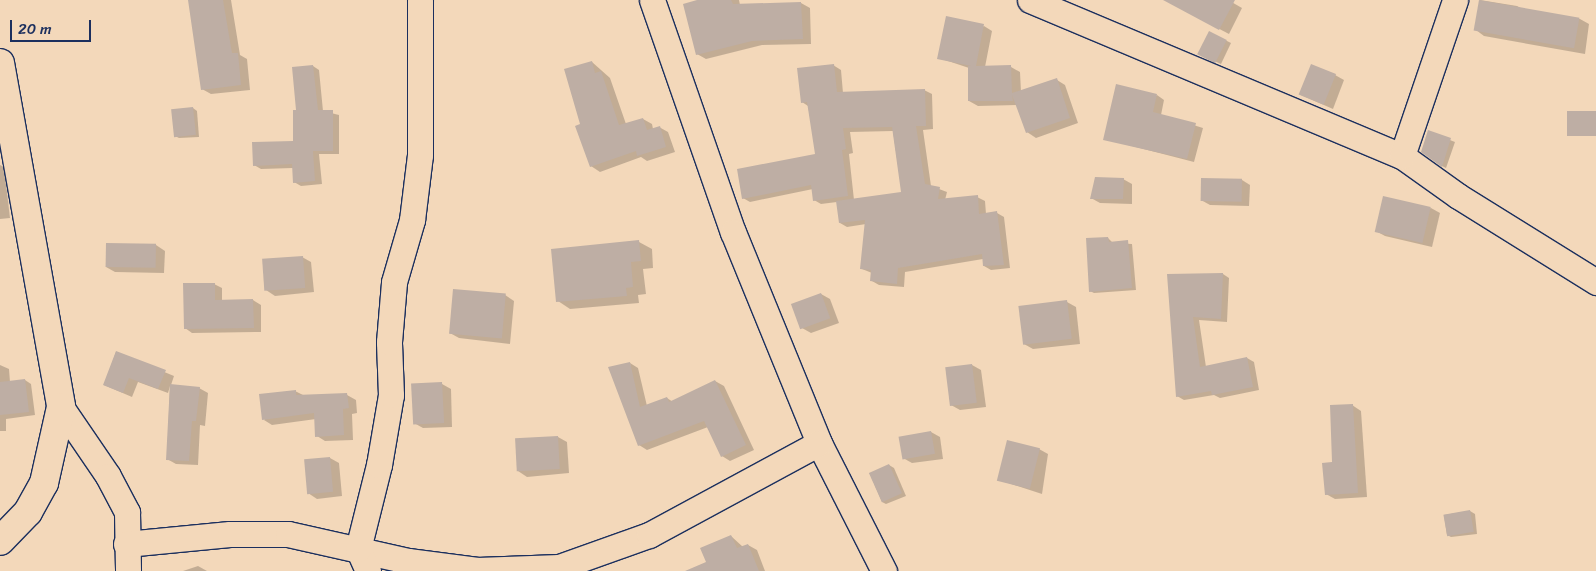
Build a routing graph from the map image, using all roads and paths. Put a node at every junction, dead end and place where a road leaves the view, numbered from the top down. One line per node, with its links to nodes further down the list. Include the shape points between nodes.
1 (420, 0): 12 (street, via 420,155 412,220 394,282 389,342 391,395)
2 (652, 0): 9 (street, via 733,232)
3 (1030, 0): 6 (street)
4 (1455, 0): 6 (street)
5 (0, 63): 8 (street)
6 (1402, 156): 7 (street, via 1458,196)
7 (1596, 282)
8 (61, 408): 10 (street, via 44,483 28,512); 11 (street, via 108,476 128,512)
9 (820, 443): 12 (street, via 649,535 559,567 477,570 408,561); 14 (street)
10 (0, 541)
11 (126, 544): 12 (street, via 230,534 288,534); 13 (street)
12 (363, 560)
13 (128, 571)
14 (884, 571)

